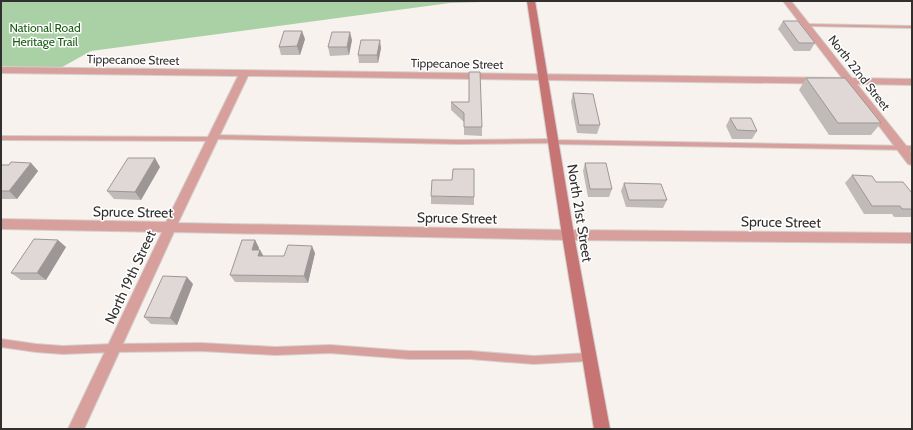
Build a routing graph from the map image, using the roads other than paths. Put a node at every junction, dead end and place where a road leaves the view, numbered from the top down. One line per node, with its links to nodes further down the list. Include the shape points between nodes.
1 (530, 1): 7 (street, North 21st Street)
2 (787, 1): 3 (street, North 22nd Street)
3 (806, 25): 4 (lane); 8 (street, North 22nd Street)
4 (912, 27)
5 (1, 70): 6 (street, Tippecanoe Street)
6 (244, 74): 7 (street, Tippecanoe Street); 11 (street, North 19th Street)
7 (542, 77): 8 (street, Tippecanoe Street); 12 (street, North 21st Street)
8 (848, 81): 9 (street, Tippecanoe Street); 13 (street, North 22nd Street)
9 (912, 82)
10 (1, 138): 11 (lane)
11 (213, 138): 12 (lane); 17 (street, North 19th Street)
12 (553, 142): 13 (lane); 18 (street, North 21st Street)
13 (901, 148): 14 (lane); 15 (street, North 22nd Street)
14 (912, 148)
15 (912, 161)
16 (1, 224): 17 (street, Spruce Street)
17 (170, 227): 18 (street, Spruce Street); 21 (street, North 19th Street)
18 (568, 235): 19 (street, Spruce Street); 22 (street, North 21st Street)
19 (912, 238)
20 (1, 343): 21 (lane, via 63,350)
21 (114, 348): 22 (lane, via 201,347 275,351 330,348 409,355 470,355 534,360); 23 (street, North 19th Street)
22 (589, 358): 24 (street, North 21st Street)
23 (76, 429)
24 (602, 429)

